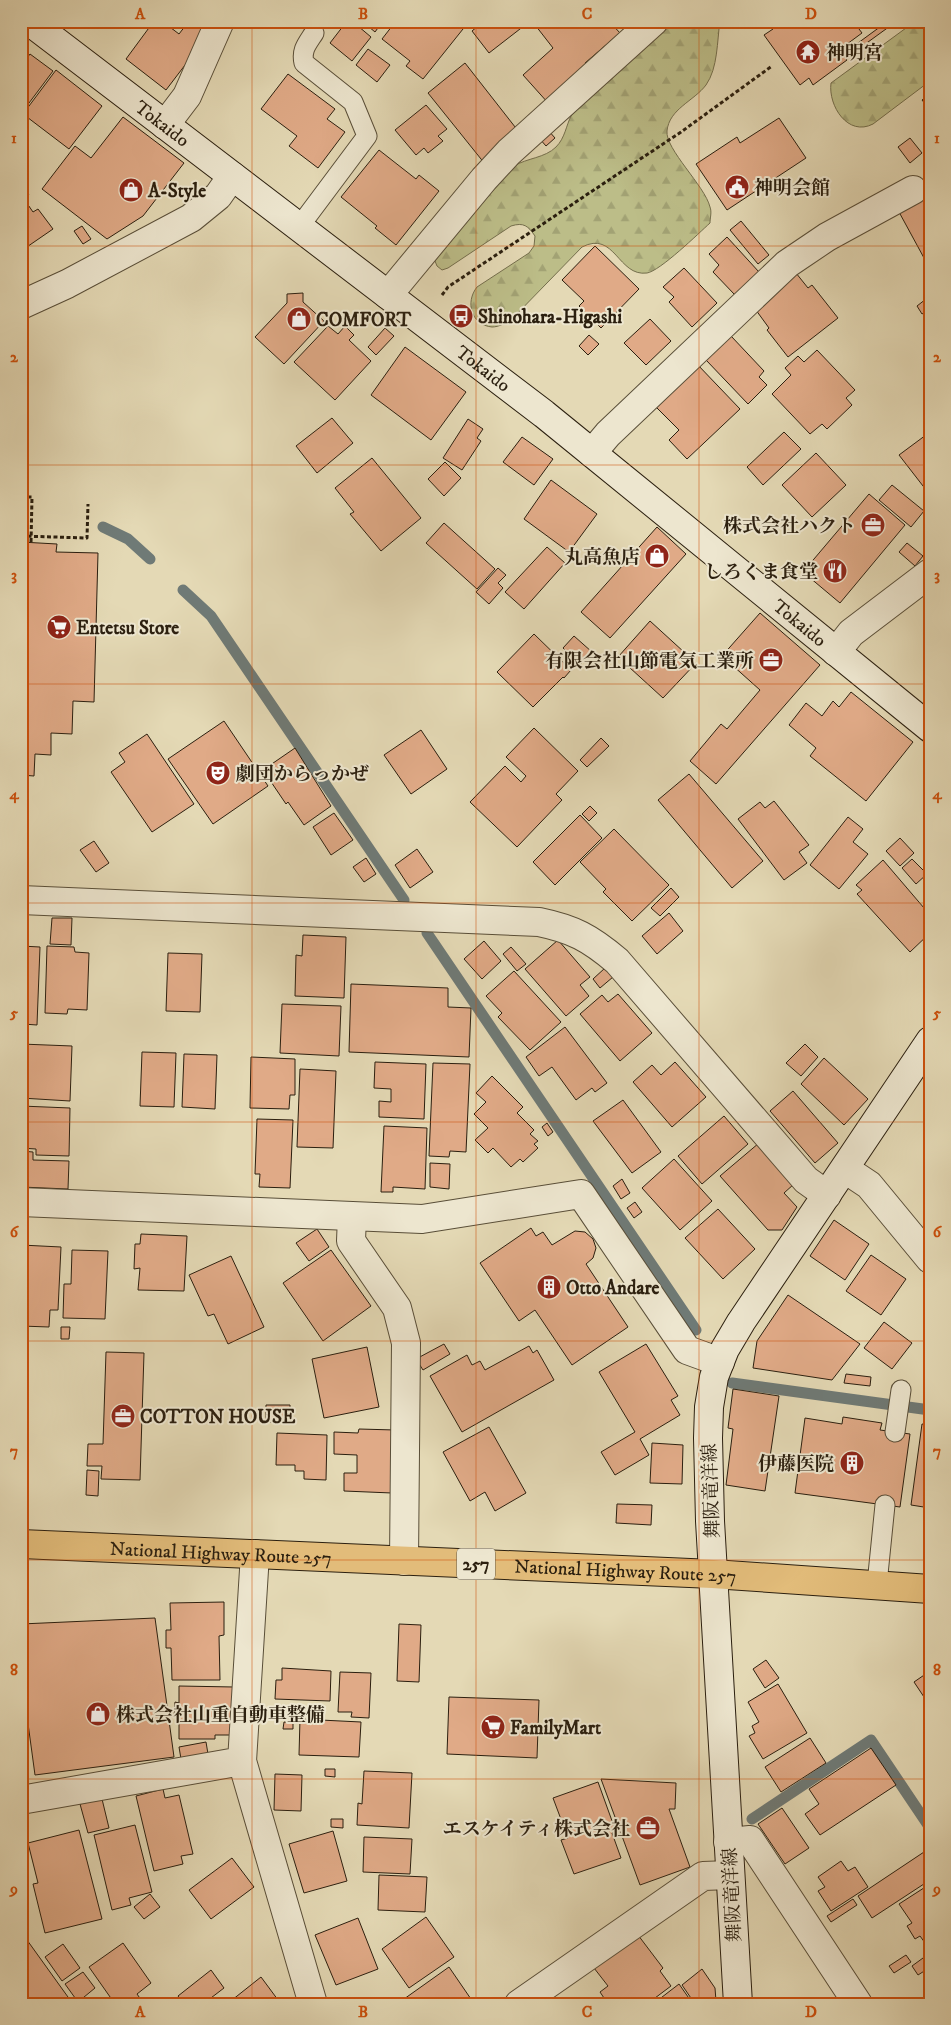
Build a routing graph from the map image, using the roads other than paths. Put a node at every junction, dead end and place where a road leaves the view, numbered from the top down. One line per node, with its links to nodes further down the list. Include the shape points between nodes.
1 (29, 21): 5 (street, Tokaido)
2 (220, 21): 5 (street, via 187,96)
3 (654, 21): 9 (street, via 509,152)
4 (314, 34): 8 (lane, via 302,54 304,62 354,102 367,136)
5 (165, 125): 6 (street, Tokaido)
6 (232, 176): 8 (street, Tokaido); 10 (street, via 211,202 191,218)
7 (914, 190): 11 (street, via 827,237 788,264 608,434)
8 (298, 226): 9 (street, Tokaido)
9 (388, 295): 11 (street, Tokaido)
10 (21, 305)
11 (592, 453): 13 (street, Tokaido)
12 (930, 573): 13 (street, via 851,633)
13 (836, 652): 14 (street, Tokaido)
14 (930, 728)
15 (21, 900): 18 (street, via 539,922 568,928 594,942 616,961 806,1180)
16 (930, 1041): 17 (street, 舞阪竜洋線)
17 (845, 1169): 18 (street, 舞阪竜洋線); 21 (street, via 868,1185)
18 (827, 1195): 22 (street, 舞阪竜洋線, via 741,1322)
19 (21, 1202): 20 (street)
20 (352, 1216): 22 (street, via 422,1219 581,1194 687,1350); 28 (street, via 350,1242 397,1308 406,1343)
21 (930, 1259)
22 (720, 1362): 29 (street, 舞阪竜洋線, via 714,1377 708,1415)
23 (901, 1390): 24 (lane)
24 (896, 1427)
25 (885, 1505): 30 (lane)
26 (21, 1544): 27 (highway, National Highway Route 257 / 257)
27 (255, 1554): 28 (highway, National Highway Route 257 / 257); 32 (street)
28 (404, 1561): 29 (highway, National Highway Route 257 / 257)
29 (713, 1574): 30 (highway, National Highway Route 257 / 257); 34 (street, 舞阪竜洋線)
30 (877, 1584): 31 (highway, National Highway Route 257 / 257)
31 (930, 1589)
32 (242, 1761): 33 (street); 36 (street)
33 (21, 1800)
34 (728, 1842): 35 (street, 舞阪竜洋線); 39 (street, via 750,1840)
35 (730, 1874): 37 (street, via 703,1876); 38 (street, 舞阪竜洋線)
36 (313, 2004)
37 (519, 2004)
38 (738, 2004)
39 (858, 2004)

